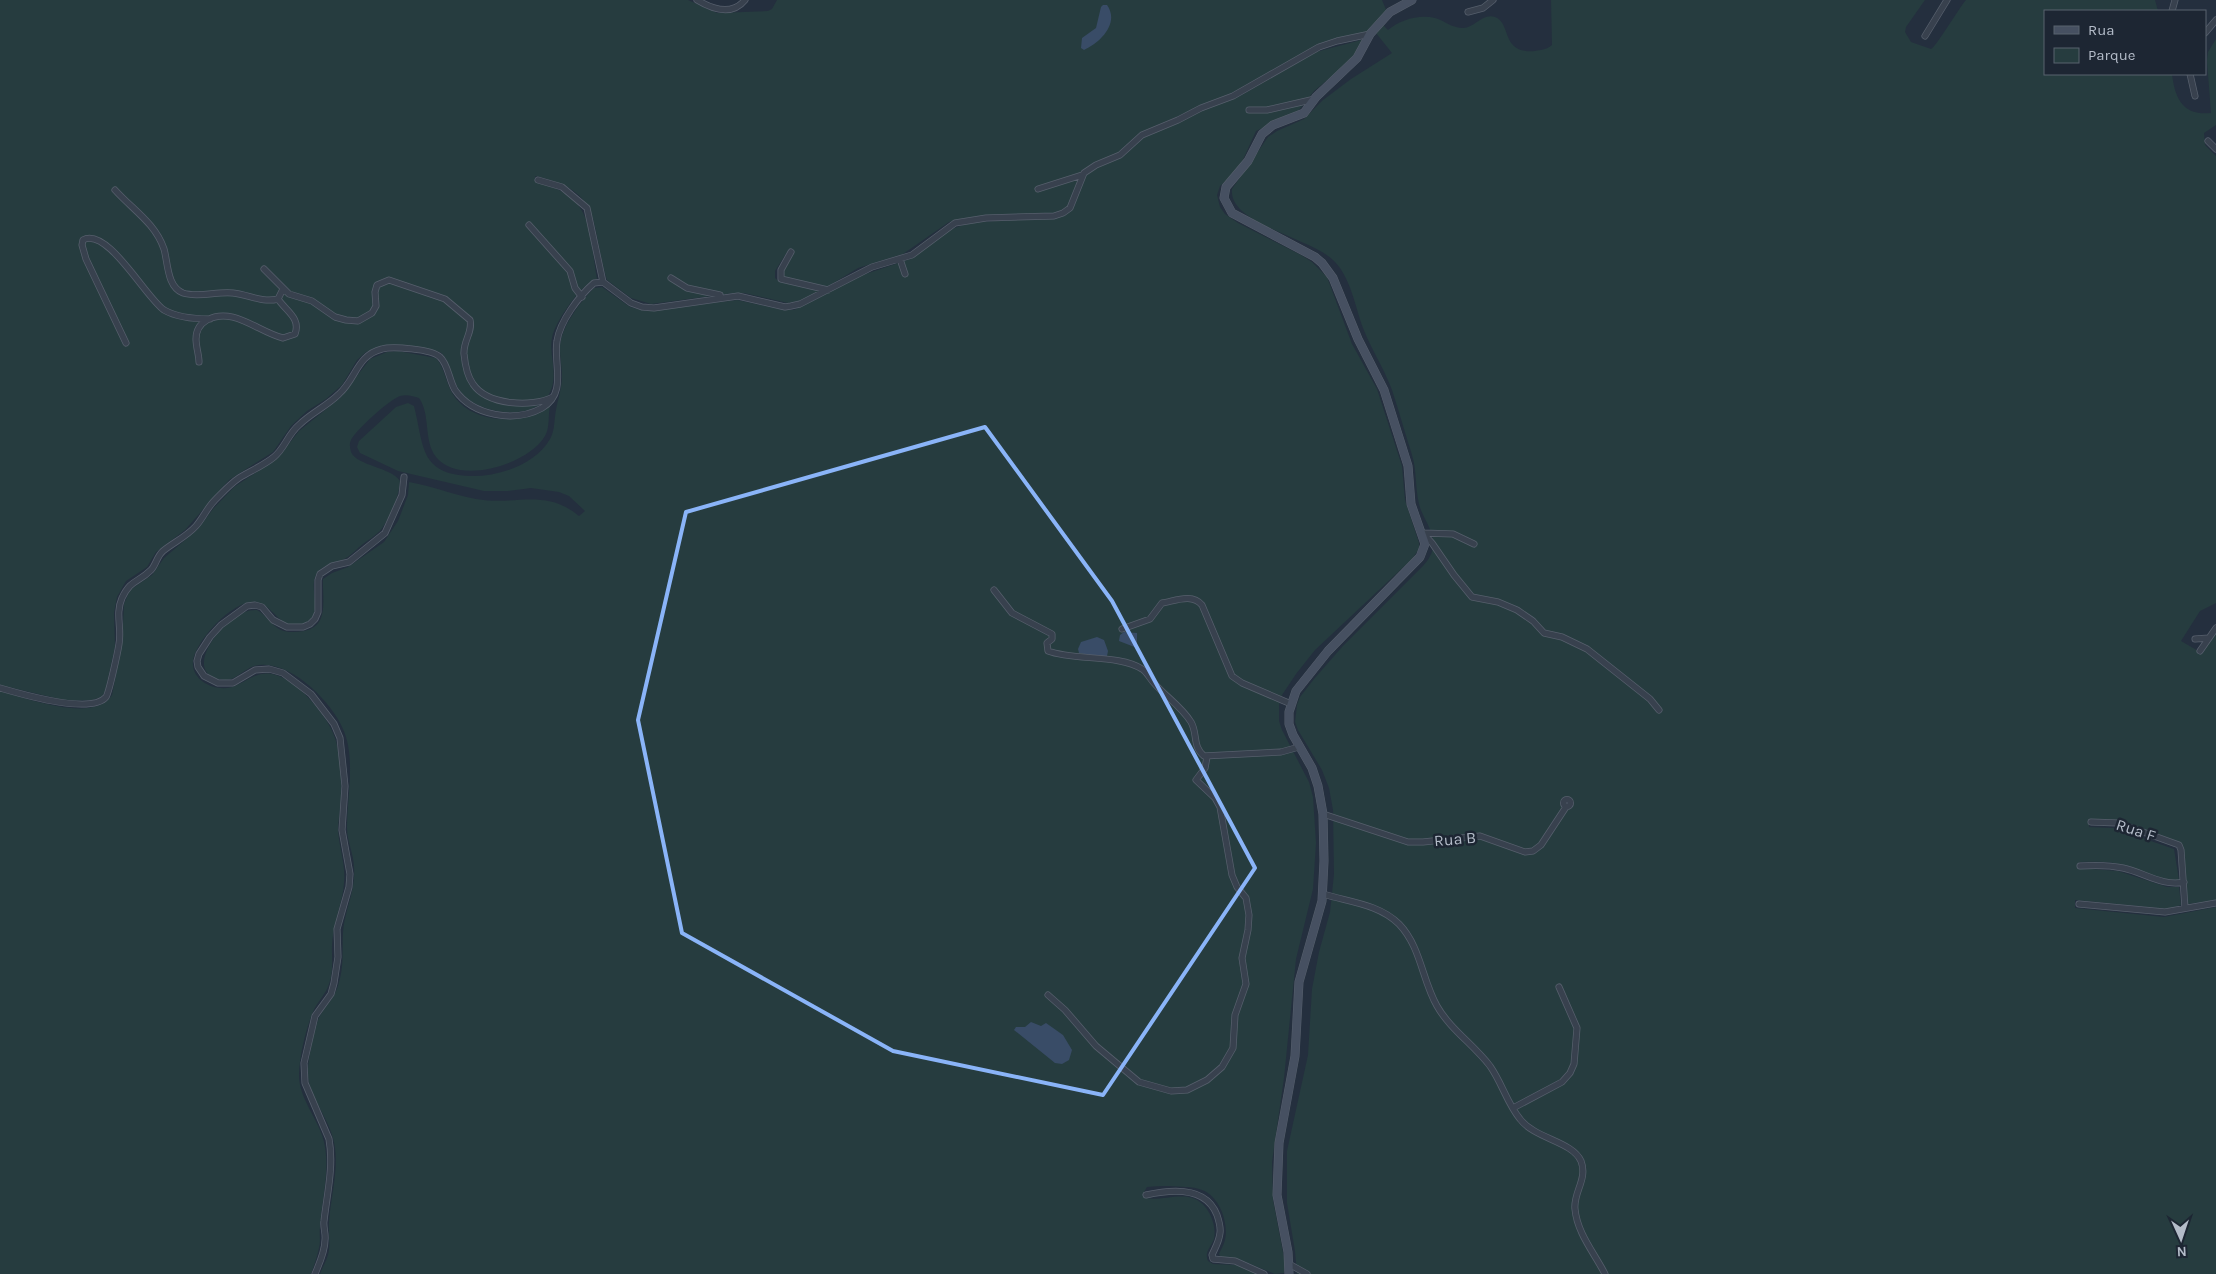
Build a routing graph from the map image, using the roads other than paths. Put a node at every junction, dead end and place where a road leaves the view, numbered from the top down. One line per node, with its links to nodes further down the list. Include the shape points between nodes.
1 (697, 0): 2 (street, via 722,10 737,7)
2 (745, 0)
3 (1412, 0): 8 (street, via 1392,10)
4 (1493, 0): 6 (street, via 1486,7)
5 (1947, 0): 10 (street)
6 (1468, 12)
7 (2216, 20): 9 (street)
8 (1372, 32): 13 (street, via 1357,58); 17 (street, via 1319,47 1233,96 1148,132 1120,155)
9 (2206, 32)
10 (1925, 36)
11 (2190, 75): 12 (street)
12 (2195, 96)
13 (1315, 99): 14 (street, via 1267,110); 38 (street, via 1300,116 1273,125 1262,134 1248,161 1226,187 1224,198 1232,213 1315,257 1333,278 1388,400 1408,466 1411,504)
14 (1250, 110)
15 (2208, 142): 16 (street)
16 (2216, 149)
17 (1083, 174): 19 (street); 23 (street, via 1072,204 1063,213 965,220 945,229 912,255)
18 (538, 180): 27 (street, via 562,187 587,208)
19 (1038, 189)
20 (115, 190): 32 (street, via 159,237 170,277 180,291 188,294 233,293 266,301)
21 (529, 225): 31 (street, via 570,271 575,288)
22 (792, 252): 29 (street, via 781,270 781,279)
23 (900, 259): 25 (street); 29 (street, via 872,267)
24 (264, 269): 28 (street)
25 (905, 274)
26 (672, 278): 30 (street, via 687,288)
27 (603, 282): 30 (street, via 631,303 642,306 670,306); 31 (street, via 594,284)
28 (283, 289): 32 (street); 36 (street, via 292,296 312,301 335,317 352,321 363,320 372,313 376,306 375,288 382,281 393,280 444,299 470,320 464,351 475,387 513,403 537,404)
29 (828, 290): 30 (street, via 800,304 785,307 747,297)
30 (725, 296)
31 (582, 297): 36 (street, via 558,337 559,372)
32 (278, 299): 33 (street, via 295,320 296,332 290,338 278,337 237,318)
33 (210, 319): 34 (street, via 181,316 166,310 122,260 98,239 86,238 82,245 86,259); 35 (street, via 201,325 196,336)
34 (126, 343)
35 (199, 362)
36 (555, 396): 46 (street, via 531,413 519,416 497,414 462,399 439,356 432,352 382,349 361,361 338,396 297,426 282,450 230,485 196,526 164,551 150,571 128,587 119,606 120,644 105,699 57,703)
37 (404, 477): 65 (street, via 402,496 385,533 350,562 332,566 320,574 318,612 310,624 287,627 273,620 262,607 247,606 210,637 197,661 204,676 218,683 233,683 255,670 269,669 282,673 311,694 334,724 342,748 345,786 342,830 350,874 349,887 337,929 338,957 334,983 331,994 315,1016 304,1063 305,1083 331,1146 325,1240)
38 (1423, 533): 39 (street, via 1453,534); 47 (street, via 1426,544 1420,557 1328,651); 48 (street, via 1472,597 1511,607 1528,617 1544,633 1588,649)
39 (1474, 544)
40 (994, 590): 50 (street, via 1012,613 1052,634 1052,639 1046,643 1048,651 1120,662 1144,670 1189,720 1195,732 1196,746)
41 (2216, 628): 43 (street)
42 (1122, 629): 47 (street, via 1150,619 1160,604 1193,599 1202,605 1228,668 1237,680)
43 (2209, 638): 44 (street); 45 (street)
44 (2195, 639)
45 (2200, 650)
46 (0, 688)
47 (1290, 704): 49 (street, via 1289,724)
48 (1659, 710)
49 (1299, 747): 50 (street, via 1281,752); 52 (street, via 1316,776)
50 (1207, 757): 61 (street, via 1205,768 1196,780 1220,806 1232,874 1246,898 1249,915 1242,958 1246,984 1235,1015 1233,1048 1226,1063 1188,1090 1171,1091 1139,1082 1096,1046)
51 (1566, 807): 52 (street, Rua B, via 1541,845 1525,852 1480,836 1408,842)
52 (1323, 814): 56 (street)
53 (2091, 822): 55 (street, Rua F, via 2118,823 2180,846)
54 (2080, 866): 55 (street, via 2114,866 2168,883)
55 (2184, 882): 59 (street)
56 (1323, 894): 62 (street, via 1372,907 1384,912 1400,926 1414,945 1436,1005 1491,1068); 64 (street, via 1299,982 1295,1056 1278,1153 1277,1195)
57 (2216, 903): 59 (street)
58 (2079, 904): 59 (street, via 2160,912)
59 (2186, 908)
60 (1559, 987): 62 (street, via 1578,1028 1574,1064 1562,1082)
61 (1048, 995)
62 (1513, 1108): 69 (street, via 1533,1132 1571,1150 1581,1161 1583,1176 1575,1203 1576,1218)
63 (1146, 1195): 66 (street, via 1170,1191 1204,1196 1212,1205 1221,1229 1213,1260 1235,1261)
64 (1289, 1264): 67 (street); 68 (street)
65 (315, 1274)
66 (1264, 1274)
67 (1289, 1274)
68 (1307, 1274)
69 (1605, 1274)

